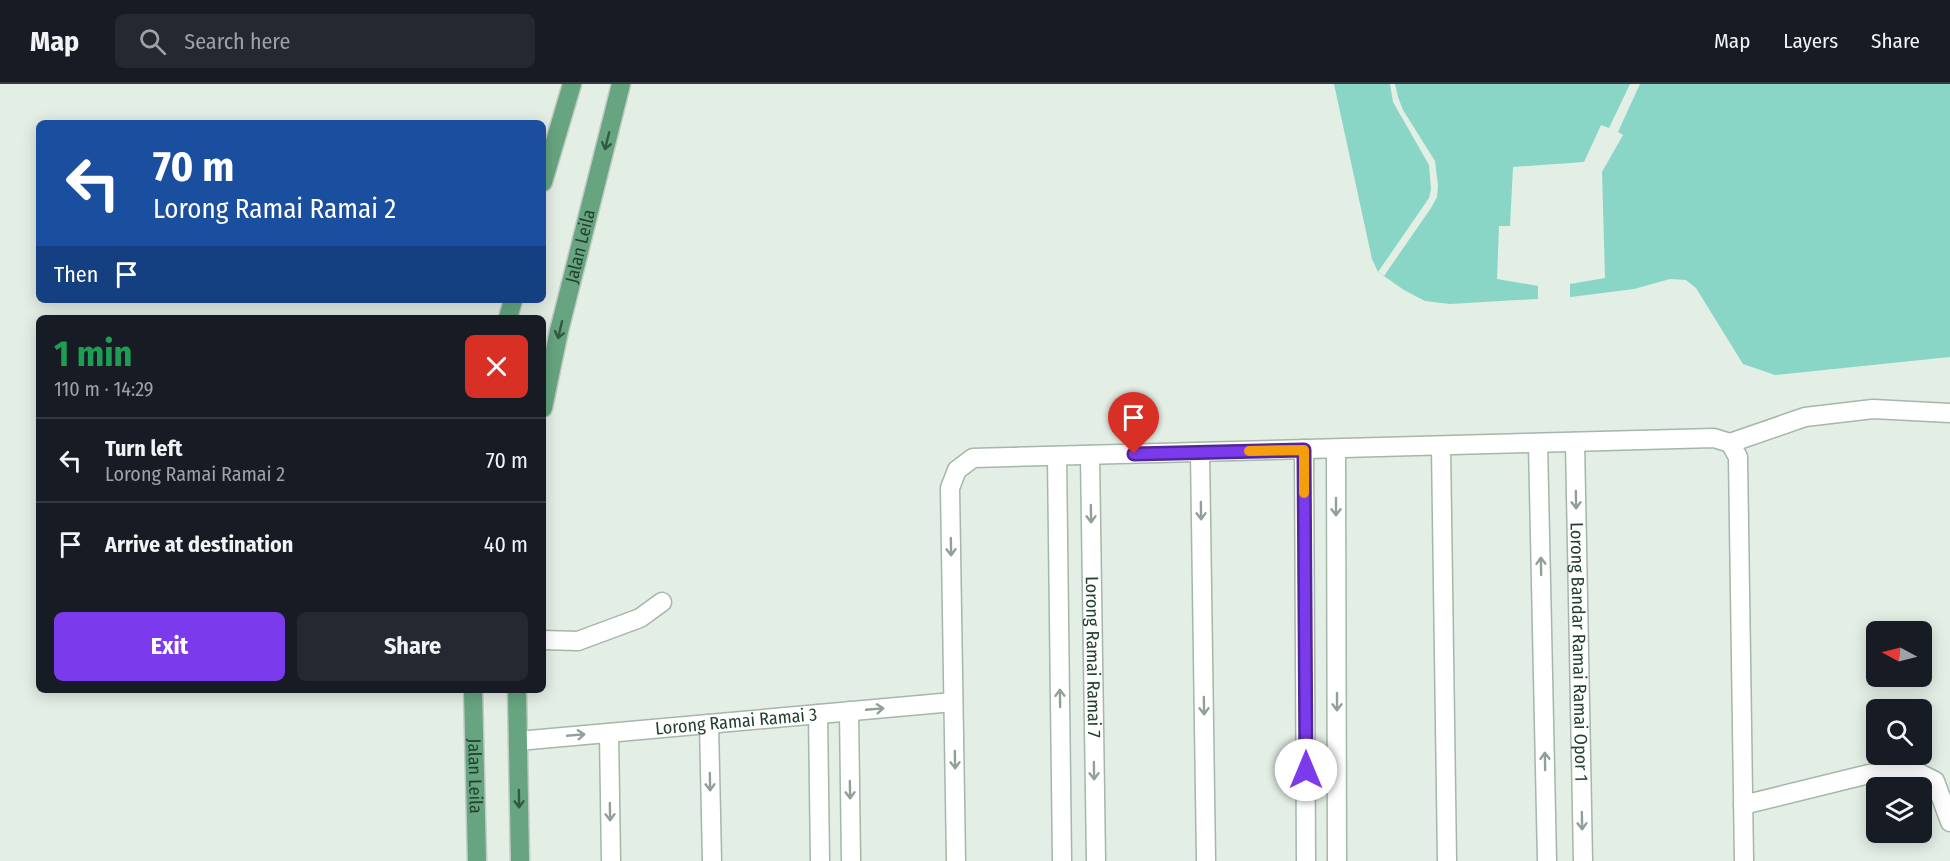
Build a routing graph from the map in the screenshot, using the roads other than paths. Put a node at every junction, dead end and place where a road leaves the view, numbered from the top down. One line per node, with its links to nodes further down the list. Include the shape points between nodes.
1 (572, 84): 3 (main road)
2 (621, 84): 4 (main road, Jalan Leila, one-way to 4)
3 (546, 172)
4 (546, 394)
5 (1950, 413): 7 (street, via 1873,409 1805,417)
6 (1575, 442): 7 (street, via 1714,438); 8 (street); 41 (street, Lorong Bandar Ramai Ramai Opor 1, one-way to 41)
7 (1730, 442): 25 (street, via 1738,456)
8 (1538, 443): 9 (street); 40 (street, Lorong Bandar Ramai Ramai Opor 1, one-way to 8)
9 (1441, 446): 10 (street); 39 (street)
10 (1336, 449): 11 (street); 38 (street, one-way to 38)
11 (1304, 450): 12 (street); 37 (street)
12 (1200, 452): 13 (street); 36 (street, one-way to 36)
13 (1090, 455): 14 (street); 35 (street, Lorong Ramai Ramai 7, one-way to 35)
14 (1057, 456): 19 (street, one-way to 19, via 973,458 957,470 950,488); 34 (street, Lorong Ramai Ramai 7, one-way to 14)
15 (662, 602): 16 (street, via 640,618 578,641)
16 (546, 640)
17 (473, 693): 27 (main road, Jalan Leila)
18 (517, 693): 24 (main road)
19 (953, 702): 20 (street, Lorong Ramai Ramai 3, one-way to 19); 33 (street, one-way to 33)
20 (849, 711): 21 (street, Lorong Ramai Ramai 3); 32 (street, one-way to 32)
21 (818, 714): 22 (street, Lorong Ramai Ramai 3); 31 (street)
22 (709, 724): 23 (street, Lorong Ramai Ramai 3); 30 (street, one-way to 30)
23 (609, 733): 24 (street, Lorong Ramai Ramai 3, one-way to 23); 29 (street, one-way to 29)
24 (518, 741): 28 (main road, one-way to 28)
25 (1743, 805): 26 (street, via 1869,774 1903,771 1935,781); 42 (street)
26 (1950, 822)
27 (477, 861)
28 (520, 861)
29 (611, 861)
30 (712, 861)
31 (820, 861)
32 (851, 861)
33 (956, 861)
34 (1062, 861)
35 (1096, 861)
36 (1206, 861)
37 (1306, 861)
38 (1337, 861)
39 (1447, 861)
40 (1547, 861)
41 (1582, 861)
42 (1744, 861)

